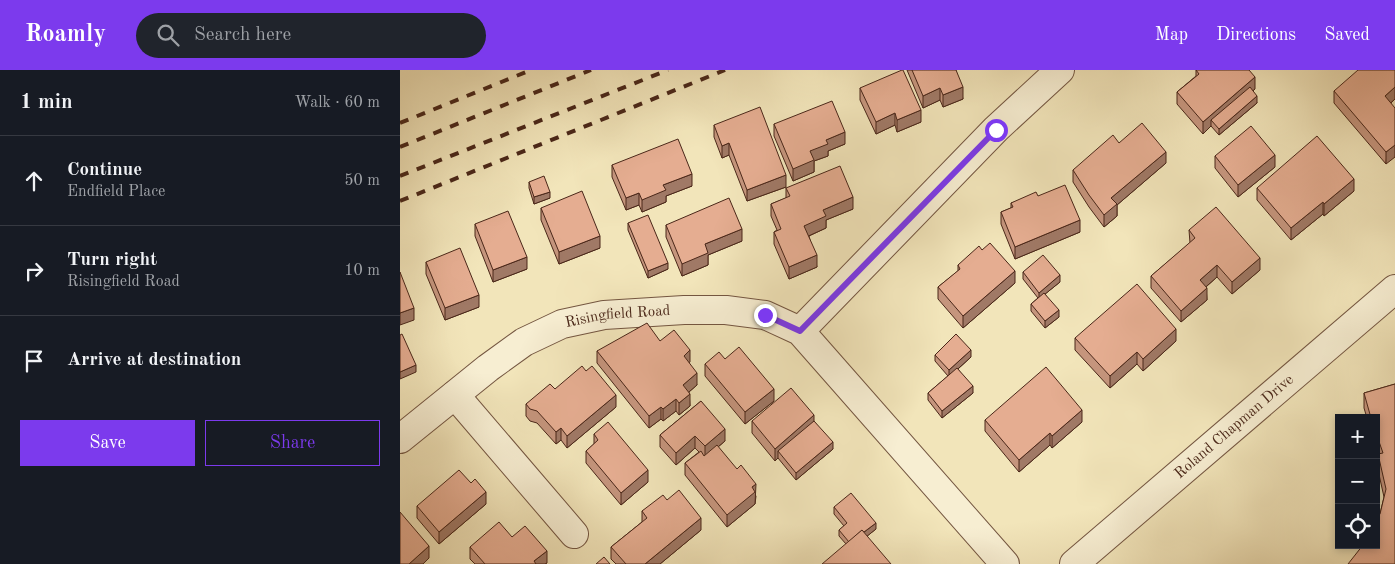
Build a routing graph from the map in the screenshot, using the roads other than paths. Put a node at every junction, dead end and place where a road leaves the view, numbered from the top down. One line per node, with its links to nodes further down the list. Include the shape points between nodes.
1 (1060, 70): 3 (street, via 996,130)
2 (1395, 288): 8 (street, Roland Chapman Drive)
3 (800, 331): 4 (street, Risingfield Road, via 765,315 726,310 604,315 562,324 524,342); 7 (street)
4 (455, 395): 5 (street, Risingfield Road); 6 (street)
5 (400, 439)
6 (574, 534)
7 (1004, 564)
8 (1074, 564)

